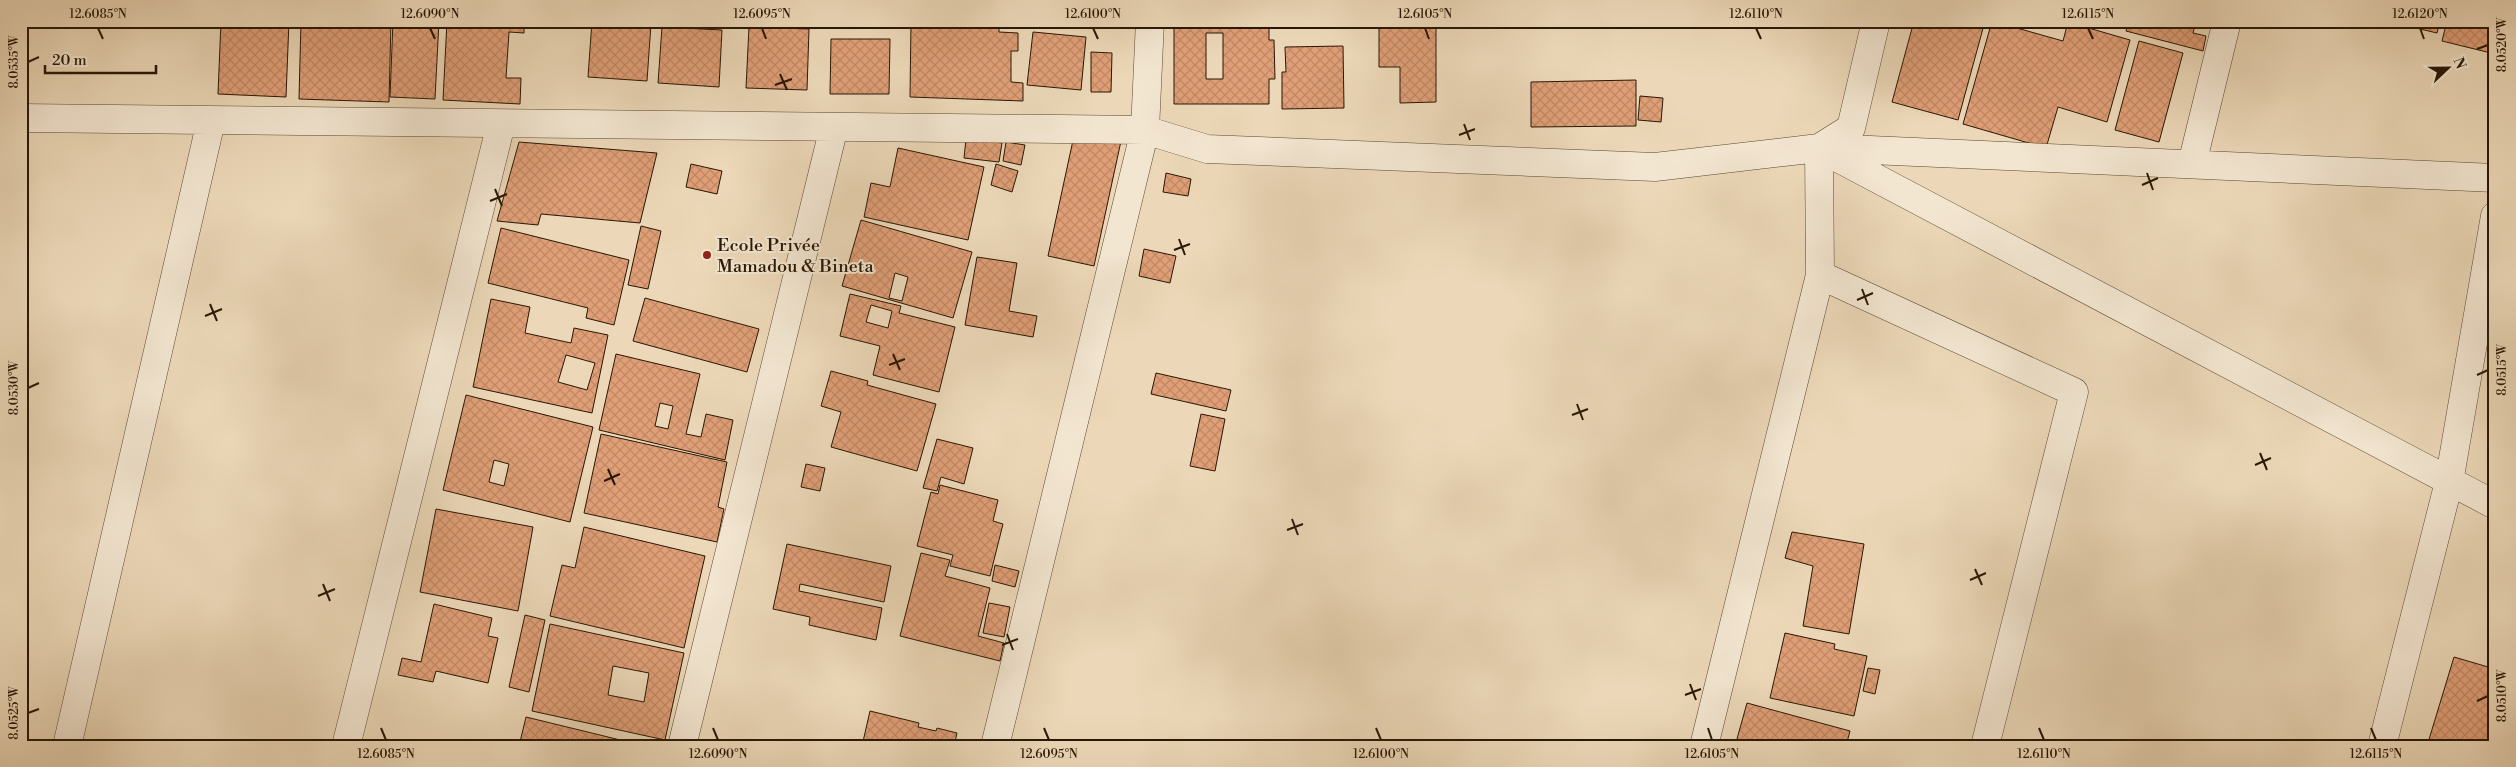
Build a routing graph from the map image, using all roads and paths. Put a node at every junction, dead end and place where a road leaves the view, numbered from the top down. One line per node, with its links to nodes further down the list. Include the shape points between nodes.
1 (1150, 21): 8 (street)
2 (1876, 21): 9 (street, via 1851,128)
3 (2227, 21): 10 (street)
4 (21, 118): 5 (street)
5 (212, 120): 6 (street); 16 (street)
6 (500, 124): 7 (street); 17 (street)
7 (834, 128): 8 (street); 18 (street)
8 (1145, 130): 9 (street, via 1207,149 1655,167); 19 (street)
9 (1819, 148): 10 (street); 13 (street); 14 (street)
10 (2192, 164): 11 (street)
11 (2495, 178)
12 (2495, 216): 14 (street)
13 (1820, 275): 20 (street); 21 (street, via 2074,392)
14 (2449, 482): 15 (street); 22 (street)
15 (2495, 505)
16 (67, 746)
17 (346, 746)
18 (682, 746)
19 (996, 746)
20 (1704, 746)
21 (1985, 746)
22 (2382, 746)

